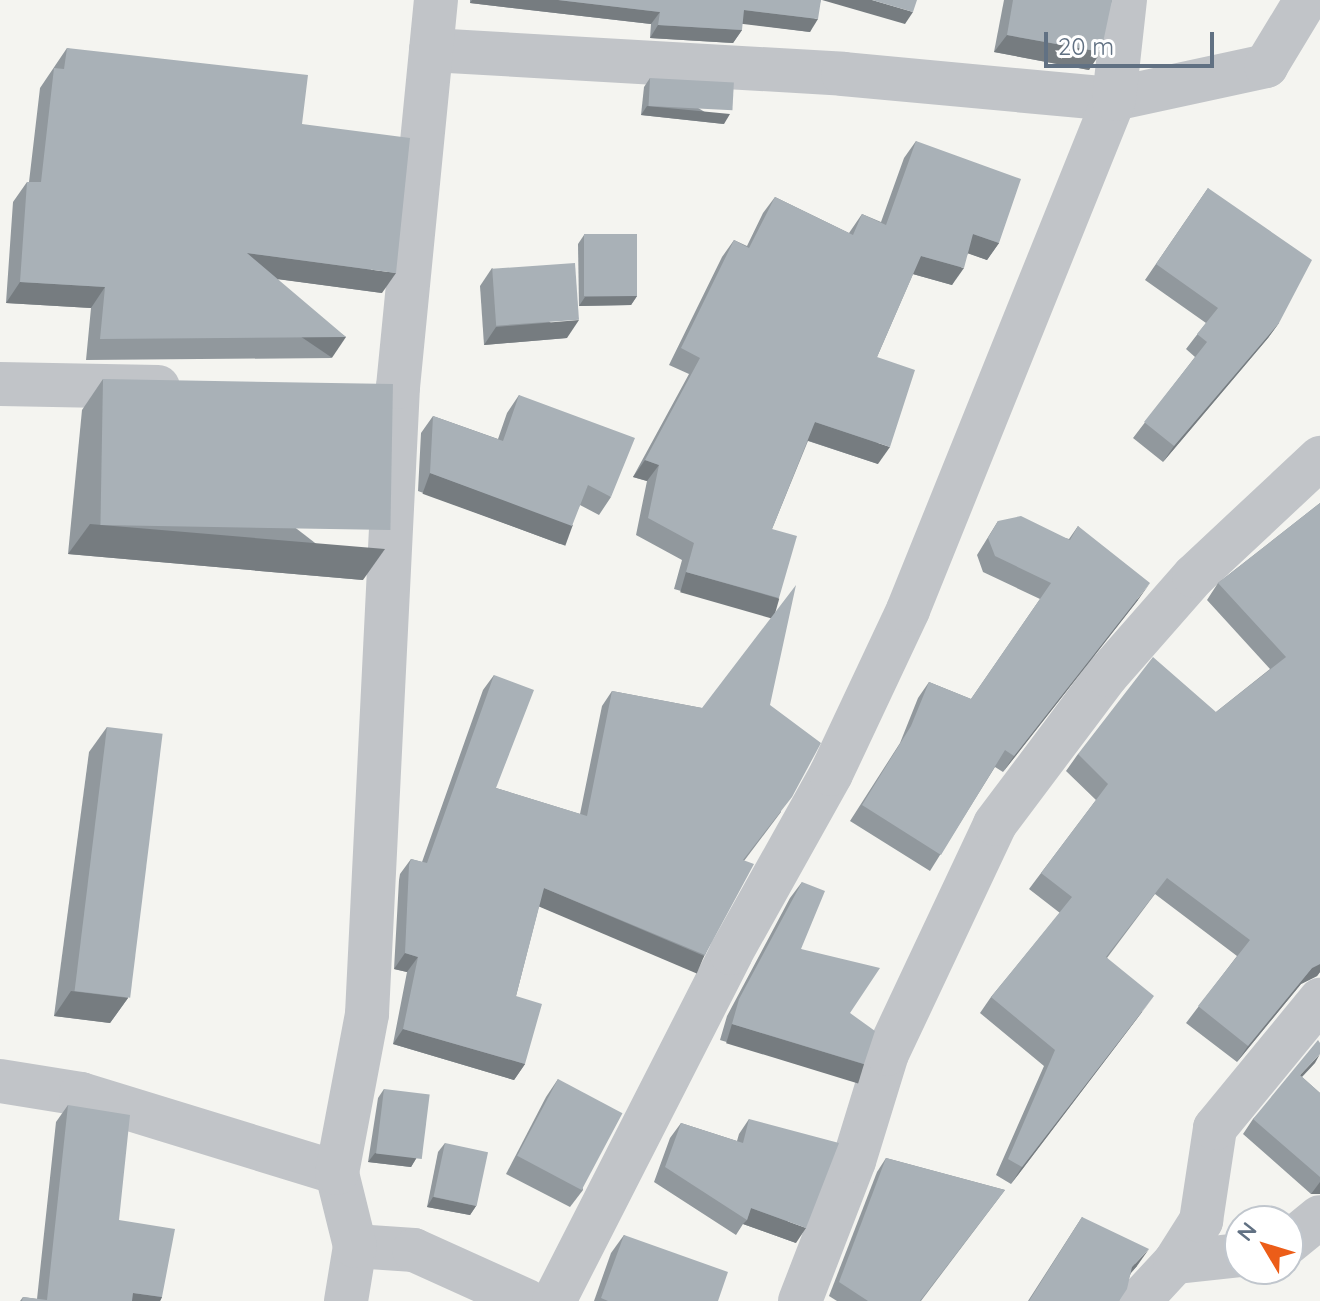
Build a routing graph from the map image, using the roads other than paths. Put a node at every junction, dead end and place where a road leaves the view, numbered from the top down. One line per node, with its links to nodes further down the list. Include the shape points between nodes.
1 (436, 0): 4 (street)
2 (1125, 0): 5 (street)
3 (1306, 0): 5 (street, via 1266,66)
4 (431, 50): 5 (street, via 843,74); 9 (street)
5 (1114, 99): 21 (street, via 908,610 831,774 731,953)
6 (0, 384): 7 (street)
7 (197, 387)
8 (352, 387): 9 (street)
9 (398, 387): 13 (street, via 367,1014)
10 (1320, 458): 22 (street, via 1194,576 1107,675 995,824 887,1054 854,1161)
11 (1320, 1000): 18 (street, via 1215,1128 1201,1221)
12 (0, 1081): 13 (street, via 81,1094)
13 (337, 1173): 16 (street)
14 (1320, 1217): 15 (street)
15 (1304, 1230)
16 (355, 1246): 19 (street); 20 (street, via 414,1250)
17 (1224, 1257): 18 (street)
18 (1175, 1262): 23 (street)
19 (346, 1301)
20 (527, 1301)
21 (554, 1301)
22 (800, 1301)
23 (1139, 1301)

